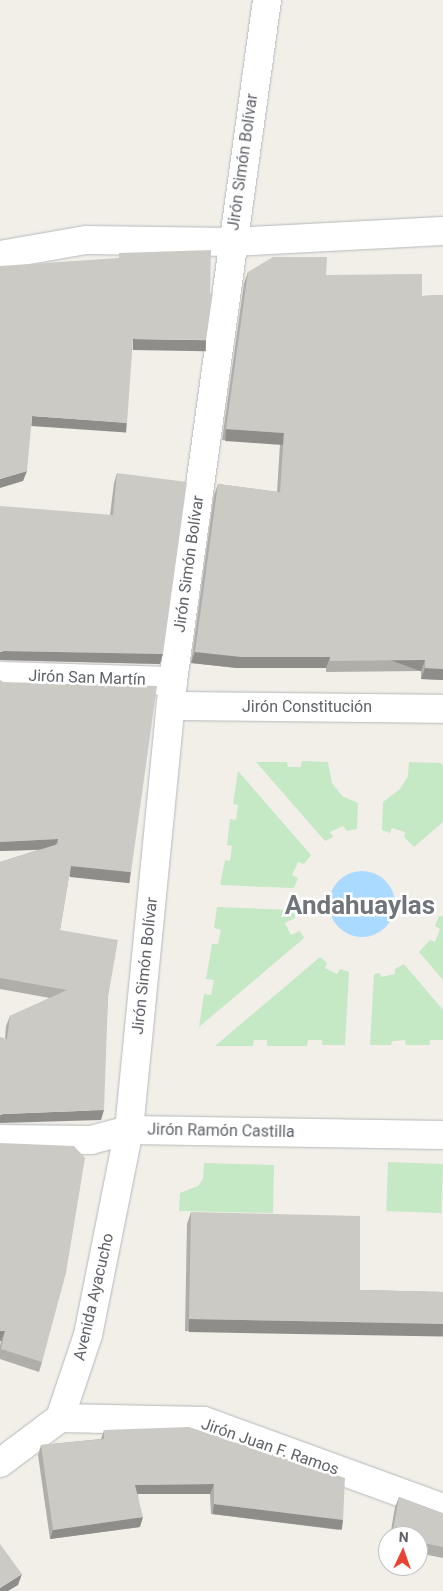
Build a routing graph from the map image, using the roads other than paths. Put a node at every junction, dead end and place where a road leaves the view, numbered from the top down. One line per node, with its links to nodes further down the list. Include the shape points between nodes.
1 (267, 0): 3 (street, Jirón Simón Bolívar)
2 (443, 231): 3 (street)
3 (232, 242): 4 (street, via 86,240); 6 (street, Jirón Simón Bolívar)
4 (0, 255)
5 (0, 676): 6 (street, Jirón San Martín)
6 (172, 693): 7 (street, Jirón Constitución); 8 (street, Jirón Simón Bolívar)
7 (443, 708)
8 (129, 1130): 9 (street, Jirón Ramón Castilla); 10 (street, Jirón Ramón Castilla, via 91,1140); 11 (street, Avenida Ayacucho, via 88,1335)
9 (443, 1135)
10 (0, 1139)
11 (60, 1418): 12 (street); 13 (street, Jirón Juan F. Ramos, via 204,1421)
12 (4, 1455)
13 (443, 1508)

